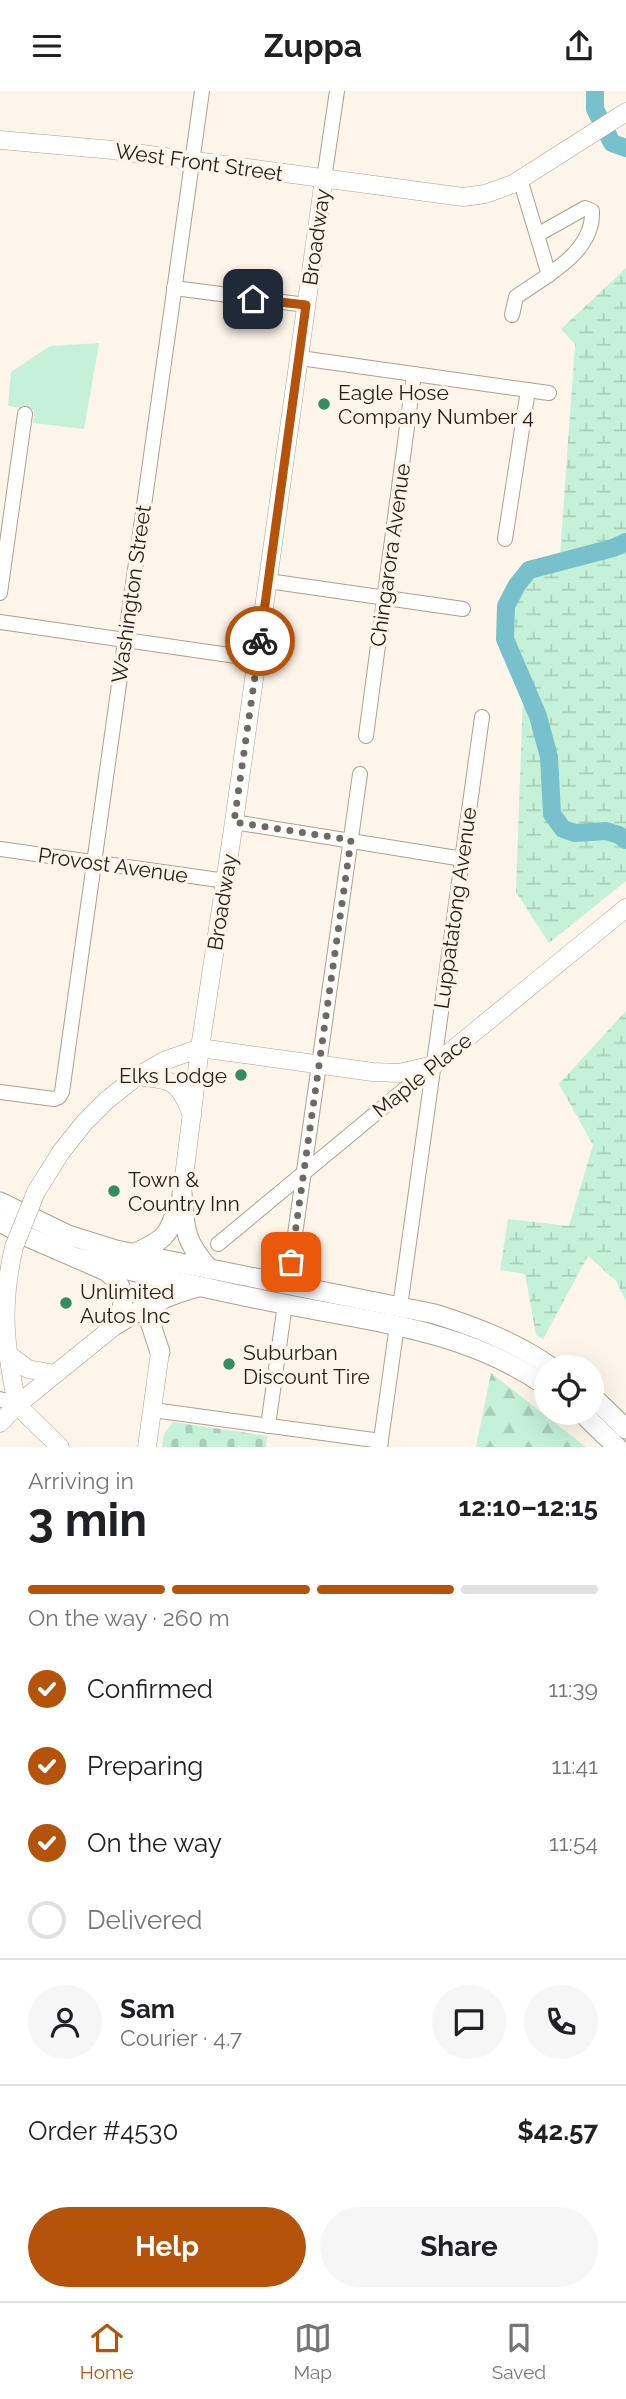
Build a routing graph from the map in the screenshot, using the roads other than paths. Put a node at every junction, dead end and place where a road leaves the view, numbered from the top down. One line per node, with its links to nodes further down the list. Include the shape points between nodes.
1 (202, 91): 5 (street, Washington Street)
2 (337, 91): 6 (street, Broadway)
3 (625, 113): 7 (main road, West Front Street)
4 (0, 140): 5 (main road, West Front Street)
5 (192, 160): 6 (main road, West Front Street); 10 (street, Washington Street)
6 (324, 179): 7 (main road, West Front Street, via 463,197 492,192); 11 (main road, Broadway)
7 (520, 179): 8 (street)
8 (537, 235): 9 (street); 9 (street, via 585,208 592,211 584,240)
9 (549, 275): 12 (street, via 516,297)
10 (174, 288): 11 (street); 24 (street, Washington Street)
11 (306, 305): 13 (main road, Broadway)
12 (512, 315)
13 (300, 358): 14 (street); 19 (main road, Broadway)
14 (414, 374): 15 (street); 21 (street, Chingarora Avenue)
15 (528, 390): 16 (street); 18 (street)
16 (549, 393)
17 (25, 414): 20 (street)
18 (505, 539)
19 (268, 580): 21 (street); 25 (main road, Broadway)
20 (0, 593)
21 (385, 597): 22 (street); 27 (street, Chingarora Avenue)
22 (463, 609)
23 (0, 622): 24 (street)
24 (125, 641): 25 (street); 33 (street, Washington Street)
25 (257, 659): 29 (main road, Broadway)
26 (482, 717): 32 (street, Luppatatong Avenue)
27 (366, 736)
28 (360, 774): 30 (street)
29 (234, 822): 30 (street); 34 (main road, Broadway)
30 (351, 840): 32 (street); 37 (street)
31 (0, 849): 33 (street, Provost Avenue)
32 (463, 859): 38 (street, Luppatatong Avenue)
33 (94, 862): 34 (street, Provost Avenue); 40 (street, Washington Street, via 62,1092 59,1097 45,1098)
34 (226, 881): 36 (main road, Broadway)
35 (626, 908): 38 (main road, Maple Place)
36 (200, 1048): 37 (main road); 39 (main road); 41 (main road, Broadway)
37 (319, 1065): 38 (main road, via 399,1073); 42 (street)
38 (434, 1065): 42 (street, Maple Place); 54 (street, Luppatatong Avenue)
39 (136, 1077): 41 (main road, via 174,1084); 57 (main road, bridge, via 84,1123 36,1192 8,1270 3,1308)
40 (0, 1092)
41 (192, 1117): 43 (main road, Broadway)
42 (304, 1171): 46 (street, Maple Place); 50 (street)
43 (182, 1193): 47 (highway, via 172,1226 160,1242); 49 (highway, via 185,1230)
44 (0, 1202): 47 (highway, via 68,1235)
45 (0, 1222): 48 (highway)
46 (218, 1244)
47 (134, 1254): 49 (highway)
48 (77, 1258): 51 (highway); 55 (highway, via 118,1282 125,1300)
49 (209, 1269): 50 (highway)
50 (288, 1284): 54 (highway)
51 (198, 1287): 52 (highway); 53 (highway)
52 (153, 1301): 55 (highway); 56 (highway, via 148,1316)
53 (285, 1304): 54 (highway); 66 (street)
54 (399, 1316): 58 (highway, via 469,1325); 60 (highway, via 502,1359); 68 (street, Luppatatong Avenue)
55 (117, 1324): 59 (main road)
56 (160, 1352): 63 (main road)
57 (6, 1353): 59 (main road, via 28,1369); 61 (main road)
58 (534, 1357)
59 (55, 1374): 61 (main road)
60 (534, 1379)
61 (9, 1402): 64 (main road); 69 (main road)
62 (604, 1408): 67 (highway)
63 (153, 1410): 66 (street); 70 (main road)
64 (0, 1423)
65 (594, 1425): 71 (highway)
66 (268, 1426): 68 (street)
67 (626, 1429)
68 (381, 1444)
69 (60, 1447)
70 (147, 1447)
71 (617, 1447)

